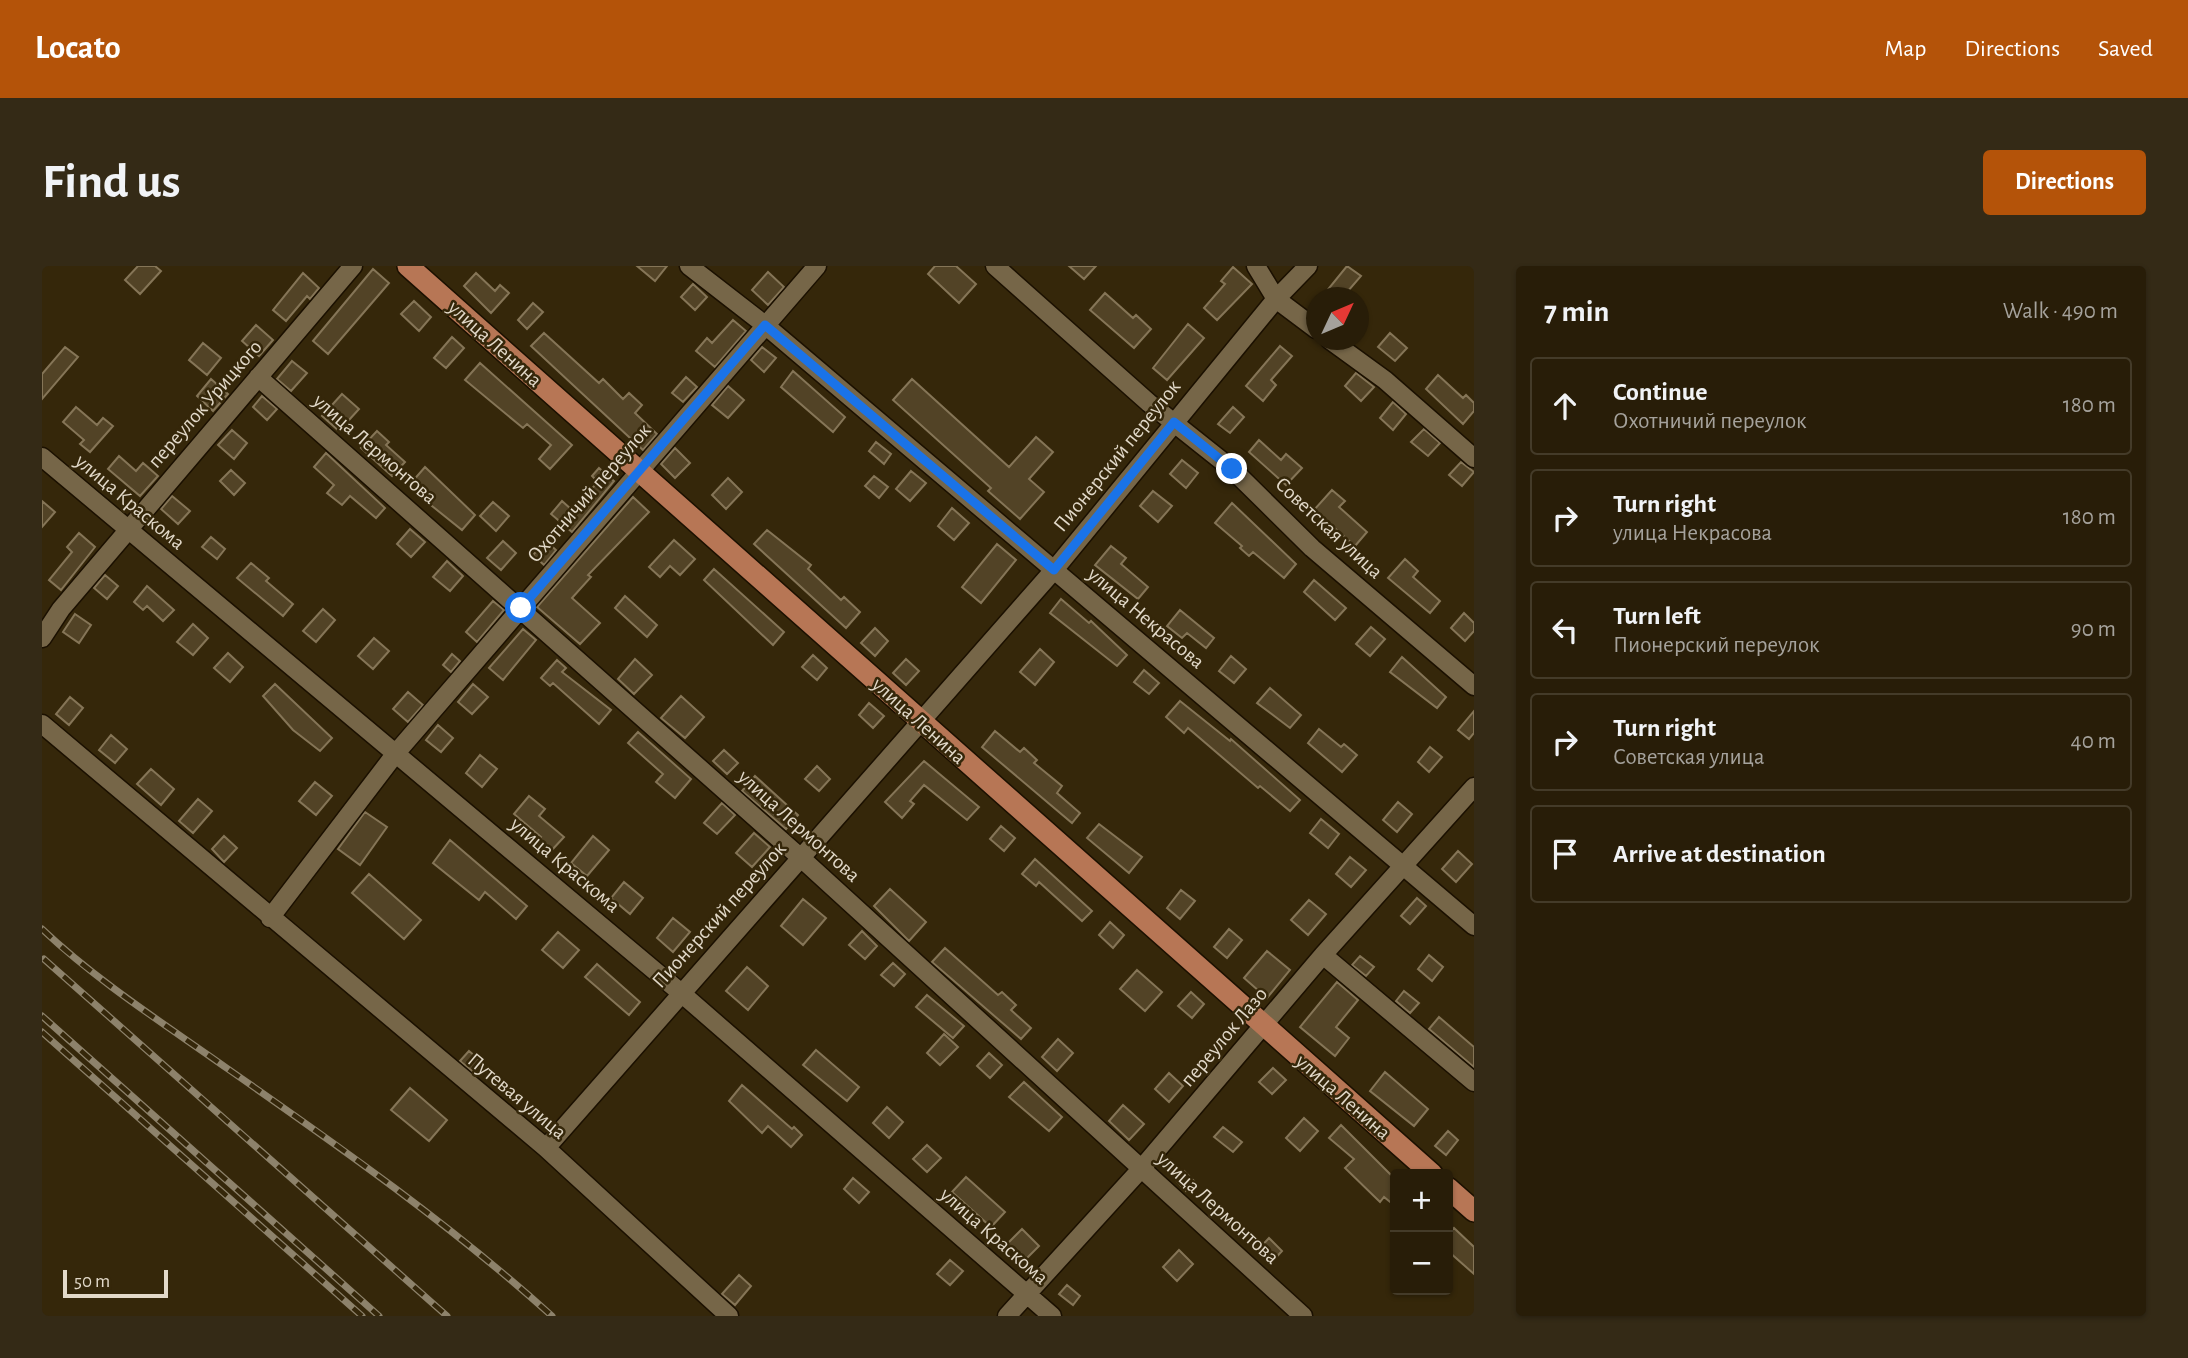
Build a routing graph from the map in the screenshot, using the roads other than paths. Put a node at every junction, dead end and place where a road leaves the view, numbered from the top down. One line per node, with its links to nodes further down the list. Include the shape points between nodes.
1 (354, 266): 12 (street, переулок Урицкого)
2 (408, 266): 16 (main road, улица Ленина)
3 (689, 266): 10 (street, улица Некрасова)
4 (817, 266): 10 (street, Охотничий переулок)
5 (995, 266): 13 (street, Советская улица)
6 (1256, 266): 8 (street)
7 (1308, 266): 8 (street, Пионерский переулок)
8 (1276, 299): 9 (street); 13 (street, Пионерский переулок)
9 (1306, 321)
10 (765, 325): 16 (street, Охотничий переулок); 18 (street, улица Некрасова)
11 (1344, 350): 15 (street)
12 (258, 377): 17 (street, переулок Урицкого); 19 (street, улица Лермонтова)
13 (1174, 422): 18 (street, Пионерский переулок); 21 (street, Советская улица)
14 (42, 457): 17 (street, улица Краскома)
15 (1474, 458)
16 (637, 471): 19 (street, Охотничий переулок); 22 (main road, улица Ленина)
17 (127, 530): 20 (street, переулок Урицкого); 24 (street, улица Краскома)
18 (1054, 570): 22 (street, Пионерский переулок); 27 (street, улица Некрасова)
19 (521, 608): 24 (street, Охотничий переулок); 26 (street, улица Лермонтова)
20 (42, 638)
21 (1474, 686)
22 (920, 721): 26 (street, Пионерский переулок); 32 (main road, улица Ленина)
23 (42, 724): 28 (street, Путевая улица)
24 (397, 752): 28 (street, Охотничий переулок); 31 (street, улица Краскома)
25 (1474, 788): 27 (street, переулок Лазо)
26 (800, 858): 31 (street, Пионерский переулок); 35 (street, улица Лермонтова)
27 (1404, 866): 29 (street, улица Некрасова); 30 (street, переулок Лазо)
28 (270, 918): 34 (street, Путевая улица)
29 (1474, 926)
30 (1323, 955): 32 (street, переулок Лазо); 33 (street)
31 (680, 992): 34 (street, Пионерский переулок); 39 (street, улица Краскома)
32 (1262, 1027): 35 (street, переулок Лазо); 36 (main road, улица Ленина)
33 (1474, 1082)
34 (546, 1149): 40 (street, Путевая улица)
35 (1141, 1169): 39 (street, переулок Лазо); 43 (street, улица Лермонтова)
36 (1426, 1169)
37 (1453, 1192): 38 (main road)
38 (1474, 1211)
39 (1027, 1294): 41 (street, переулок Лазо); 42 (street, улица Краскома)
40 (729, 1316)
41 (1007, 1316)
42 (1052, 1316)
43 (1303, 1316)

